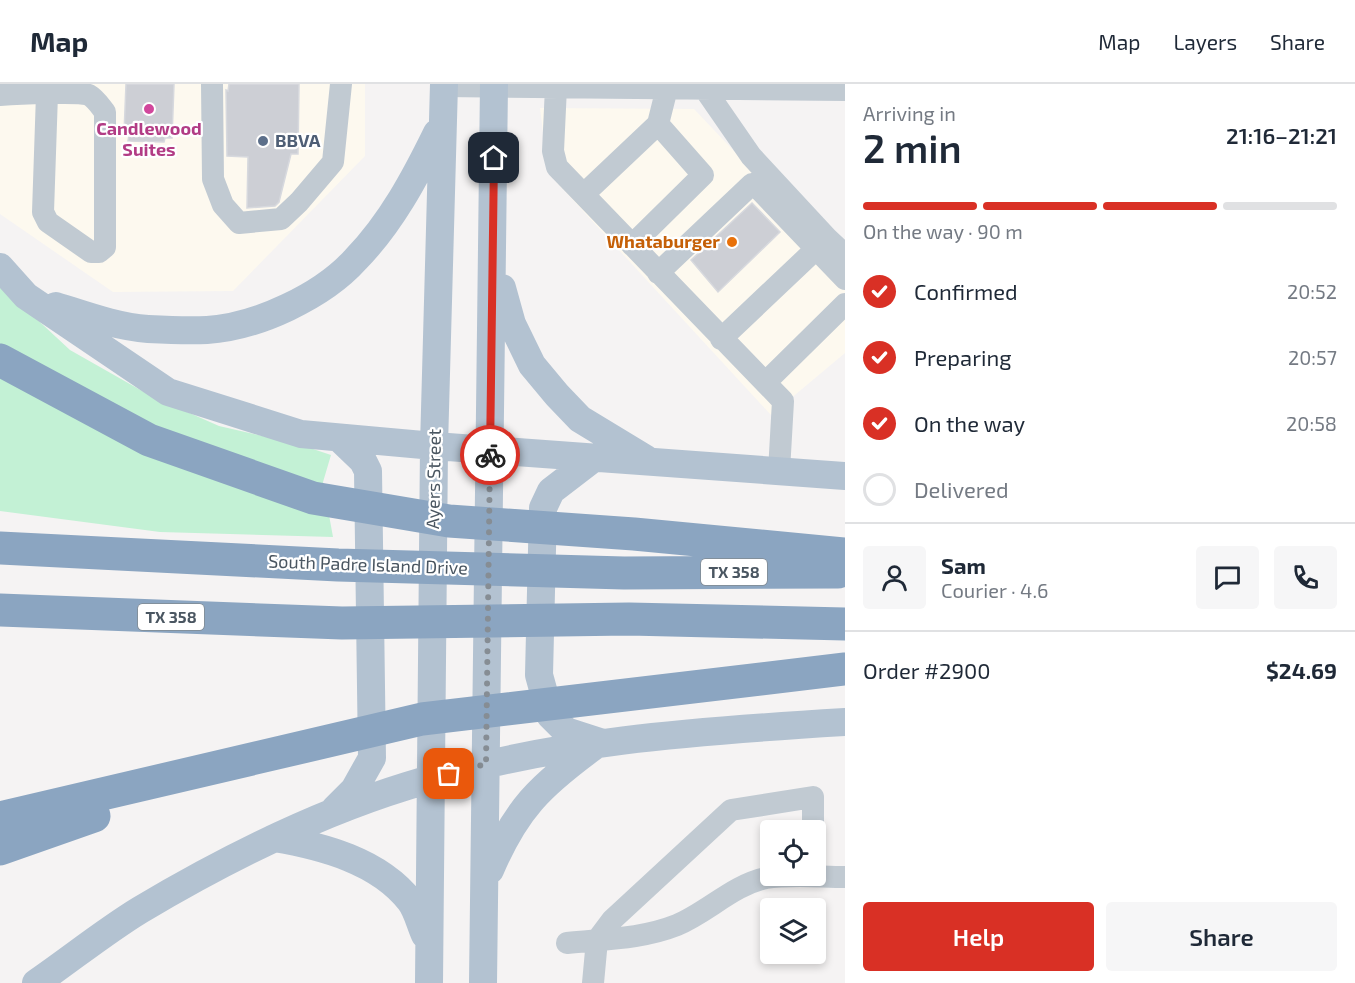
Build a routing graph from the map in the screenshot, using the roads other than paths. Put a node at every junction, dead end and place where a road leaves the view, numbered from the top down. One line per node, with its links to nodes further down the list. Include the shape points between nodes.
1 (212, 84): 2 (street, via 213,179 224,205 239,223 280,219 333,162)
2 (341, 84)
3 (443, 85): 4 (street); 12 (main road, Ayers Street)
4 (494, 85): 6 (street); 19 (main road)
5 (704, 86): 7 (street); 8 (street); 20 (street, via 752,156)
6 (556, 87): 8 (street); 15 (street, via 553,151 557,167)
7 (797, 87): 9 (street)
8 (667, 88): 13 (street)
9 (845, 90)
10 (0, 94): 11 (street)
11 (47, 94): 11 (street, via 87,94 105,112 105,247 99,252 91,252 48,222 43,212)
12 (441, 123): 24 (main road, via 417,175 356,260 322,290 267,317 209,330 146,329 91,317); 30 (main road, Ayers Street)
13 (658, 124): 14 (street); 15 (street)
14 (703, 175): 16 (street); 17 (street)
15 (584, 194): 17 (street)
16 (730, 203): 18 (street, via 749,185 755,185); 22 (street)
17 (632, 245): 22 (street)
18 (816, 249): 23 (street); 26 (street)
19 (492, 253): 31 (main road); 33 (main road, via 512,324 532,365 580,419)
20 (845, 255)
21 (0, 267): 24 (main road)
22 (658, 273): 26 (street)
23 (845, 279)
24 (26, 296): 29 (main road, via 168,392 301,434)
25 (845, 304): 28 (street)
26 (721, 339): 28 (street)
27 (0, 360): 37 (highway, via 149,440 313,498 449,521)
28 (766, 382): 34 (street, via 783,401)
29 (339, 438): 30 (main road); 47 (main road, via 368,471 372,758 354,790)
30 (434, 446): 31 (main road); 46 (main road, Ayers Street)
31 (490, 450): 32 (main road); 45 (main road)
32 (594, 458): 33 (main road); 43 (main road, via 551,491 543,508 538,675 550,715 566,731)
33 (648, 460): 34 (main road)
34 (779, 471): 35 (main road)
35 (845, 476)
36 (0, 548): 38 (highway, South Padre Island Drive / TX 358, via 338,565 624,573)
37 (845, 554)
38 (845, 572)
39 (0, 610): 40 (highway, TX 358, via 342,623 630,619)
40 (845, 624)
41 (845, 669): 44 (highway, via 422,719)
42 (845, 722): 43 (main road)
43 (600, 742): 45 (main road); 55 (main road, via 552,778 522,809)
44 (259, 759): 48 (highway); 51 (highway)
45 (486, 764): 46 (main road); 55 (main road)
46 (431, 778): 47 (main road); 58 (main road, Ayers Street)
47 (330, 814): 50 (main road)
48 (0, 818)
49 (813, 820): 56 (street, via 813,797 731,810 612,920)
50 (274, 838): 58 (main road, via 318,847 368,867 392,882 411,902); 59 (main road, via 139,911)
51 (0, 849)
52 (826, 877): 53 (street)
53 (845, 877)
54 (760, 880): 56 (street, via 744,885 677,925 637,936)
55 (485, 881): 61 (main road)
56 (597, 940): 57 (street); 62 (street)
57 (567, 943)
58 (430, 947): 60 (main road, Ayers Street)
59 (36, 983)
60 (429, 983)
61 (483, 983)
62 (593, 983)

